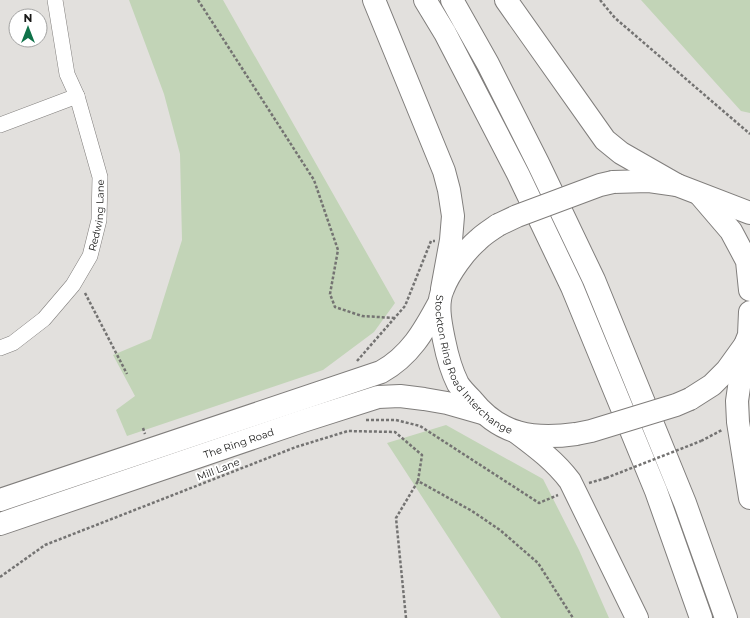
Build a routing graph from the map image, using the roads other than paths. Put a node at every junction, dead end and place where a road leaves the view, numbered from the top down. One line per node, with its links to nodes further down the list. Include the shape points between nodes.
1 (55, 0): 6 (street, Redwing Lane, via 67,74)
2 (374, 0): 12 (main road, via 444,171 449,190 453,216 452,230)
3 (426, 0): 22 (main road, via 514,167 572,287 656,491)
4 (452, 0): 23 (main road, via 488,64 594,280 682,496)
5 (506, 0): 8 (main road, via 605,140 621,154)
6 (77, 96): 7 (street); 15 (street, Redwing Lane, via 100,177 99,220 90,256 73,285 44,320 13,343)
7 (0, 125)
8 (677, 185): 9 (main road, Stockton Ring Road Interchange); 12 (main road, Stockton Ring Road Interchange, bridge, via 649,181 613,182 517,216 498,225 477,240 459,261)
9 (698, 192): 10 (main road); 11 (main road, via 731,231 747,261)
10 (750, 213)
11 (750, 290)
12 (441, 296): 16 (main road, Stockton Ring Road Interchange, via 443,333 448,360 458,384); 19 (main road, via 412,348 381,372)
13 (750, 312): 14 (main road)
14 (748, 338): 17 (main road, Stockton Ring Road Interchange, bridge, via 727,370 712,386 676,405 576,434 546,437); 18 (main road, via 737,401)
15 (0, 348)
16 (482, 413): 17 (main road, Stockton Ring Road Interchange, via 499,425); 20 (main road, The Ring Road, via 424,398 378,397)
17 (516, 432): 21 (main road, via 552,460 570,481)
18 (750, 498)
19 (0, 500)
20 (0, 524)
21 (637, 618)
22 (701, 618)
23 (726, 618)

